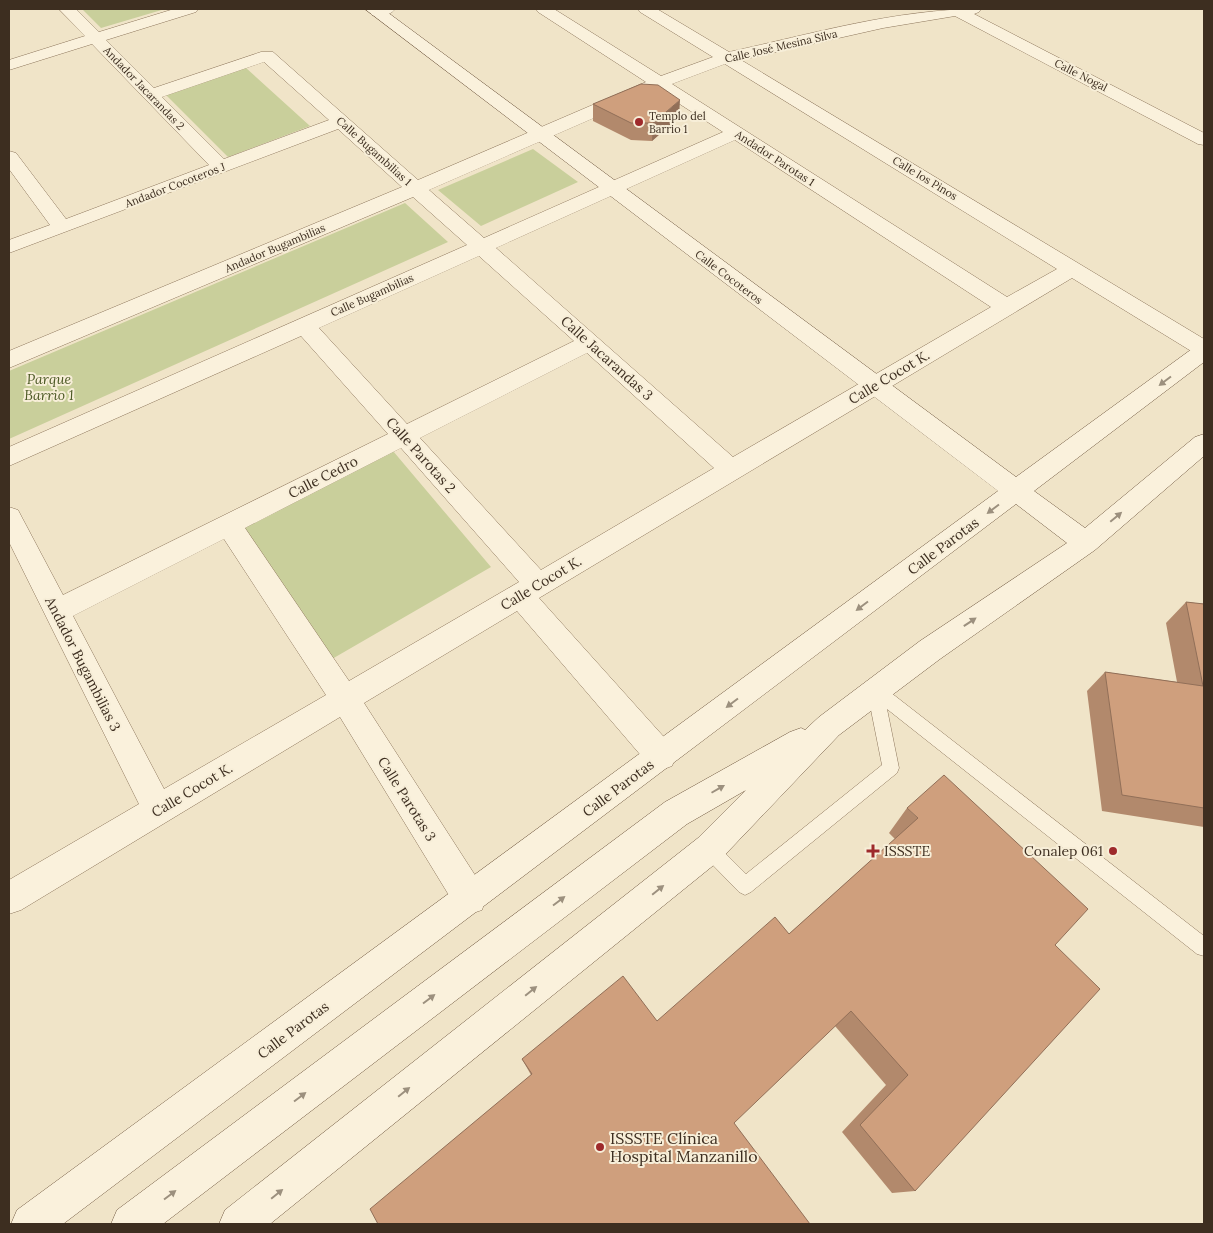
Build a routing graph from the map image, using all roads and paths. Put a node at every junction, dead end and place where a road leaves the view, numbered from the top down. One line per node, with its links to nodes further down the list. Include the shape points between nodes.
1 (67, 9): 9 (street, Andador Jacarandas 2)
2 (190, 9): 9 (street)
3 (544, 9): 12 (street, Andador Parotas 1)
4 (646, 9): 10 (street, Calle los Pinos)
5 (380, 10): 16 (street, Calle Cocoteros)
6 (966, 10): 8 (street, Calle José Mesina Silva); 17 (street, Calle Nogal)
7 (864, 12): 8 (street)
8 (883, 23): 10 (street, Calle José Mesina Silva)
9 (96, 38): 11 (street); 13 (street, Andador Jacarandas 2)
10 (726, 58): 12 (street, Calle José Mesina Silva); 25 (street, Calle los Pinos)
11 (9, 65)
12 (659, 83): 15 (street, Andador Parotas 1); 16 (street, Calle José Mesina Silva)
13 (151, 95): 14 (street, Calle Bugambilias 1, via 266,56); 19 (street, Andador Jacarandas 2)
14 (341, 122): 19 (street, Andador Cocoteros J); 20 (street, Calle Bugambilias 1)
15 (736, 133): 21 (street, Calle Bugambilias); 26 (street, Andador Parotas 1)
16 (542, 135): 20 (street, Andador Bugambilias); 21 (street, Calle Cocoteros)
17 (1204, 140)
18 (9, 157): 22 (street)
19 (221, 167): 22 (street, Andador Cocoteros J)
20 (415, 188): 23 (street, Calle Bugambilias 1); 30 (street, Andador Bugambilias)
21 (611, 189): 23 (street, Calle Bugambilias); 31 (street, Calle Cocoteros)
22 (62, 227): 24 (street, Andador Cocoteros J)
23 (481, 246): 27 (street, Calle Bugambilias); 28 (street, Calle Jacarandas 3)
24 (9, 247)
25 (1073, 268): 26 (street, Calle Cocot K.); 29 (street, Calle los Pinos)
26 (1007, 307): 31 (street, Calle Cocot K.)
27 (304, 326): 32 (street, Calle Parotas 2); 34 (street, Calle Bugambilias)
28 (589, 343): 32 (street, Calle Cedro); 35 (street, Calle Jacarandas 3)
29 (1204, 350): 36 (street, Calle Parotas, one-way to 36)
30 (9, 360)
31 (875, 385): 35 (street, Calle Cocot K.); 36 (street, Calle Cocoteros)
32 (404, 436): 38 (street, Calle Cedro); 40 (street, Calle Parotas 2)
33 (1204, 443): 39 (street, one-way to 33)
34 (9, 457)
35 (732, 470): 40 (street, Calle Cocot K.)
36 (1016, 492): 39 (street, Calle Cocoteros); 45 (street, Calle Parotas, one-way to 45)
37 (9, 518): 41 (street, Andador Bugambilias 3)
38 (229, 525): 41 (street, Calle Cedro); 43 (street, Calle Parotas 3)
39 (1086, 543): 42 (street, one-way to 39)
40 (529, 590): 43 (street, Calle Cocot K.); 45 (street, Calle Parotas 2)
41 (56, 611): 46 (street, Andador Bugambilias 3)
42 (875, 690): 44 (street); 47 (lane, via 891,768 745,886); 50 (lane)
43 (345, 700): 46 (street, Calle Cocot K.); 49 (street, Calle Parotas 3)
44 (829, 726): 47 (street); 53 (street, one-way to 44, via 676,813)
45 (661, 756): 49 (street, Calle Parotas)
46 (158, 810): 48 (street, Calle Cocot K.)
47 (709, 849): 51 (street, one-way to 47)
48 (9, 898)
49 (470, 898): 52 (street, Calle Parotas)
50 (1204, 947)
51 (247, 1221)
52 (32, 1224)
53 (131, 1224)

